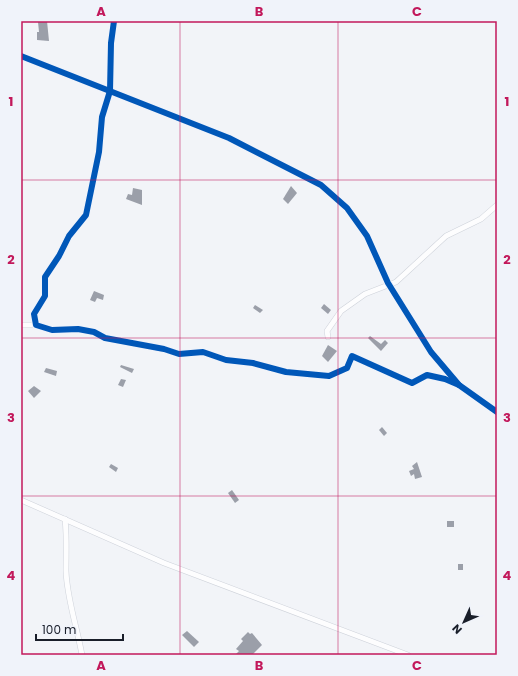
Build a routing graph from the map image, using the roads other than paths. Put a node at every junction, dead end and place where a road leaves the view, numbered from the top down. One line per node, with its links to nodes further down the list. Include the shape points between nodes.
1 (114, 21): 3 (street)
2 (21, 56): 3 (street)
3 (110, 91): 5 (street, via 230,138 321,184 348,208 367,236); 7 (street, via 102,117 99,152 86,215 69,236 45,277 45,296 34,314)
4 (497, 205): 5 (street, via 481,219 446,236 396,282)
5 (388, 283): 8 (street, via 365,294 341,311 327,331); 9 (street, via 431,352)
6 (21, 325): 7 (street)
7 (36, 325): 9 (street, via 52,330 78,329 94,332 105,338 179,354 203,352 226,360 253,363 286,372 328,376 347,368 352,356 412,383 427,375)
8 (328, 337)
9 (458, 385): 10 (street)
10 (497, 412)
11 (21, 500): 12 (street)
12 (65, 519): 13 (street, via 68,553 66,571); 14 (street, via 164,563)
13 (82, 655)
14 (408, 655)

